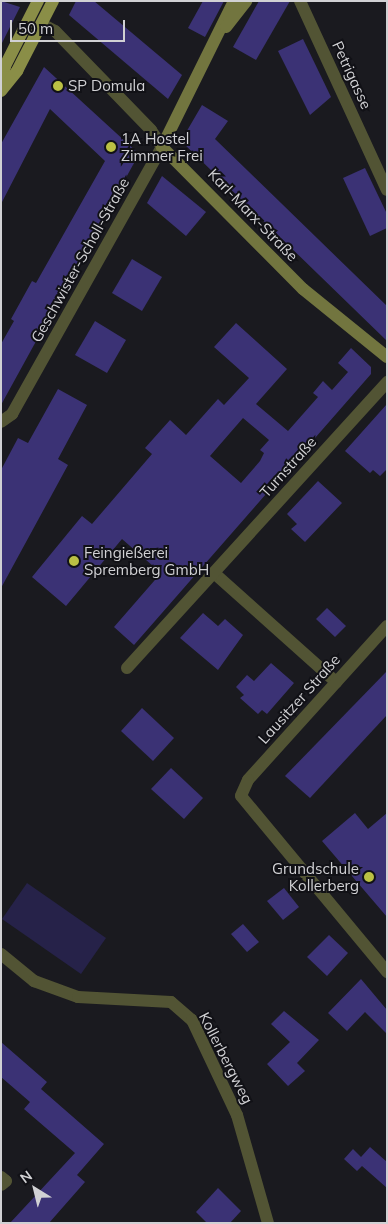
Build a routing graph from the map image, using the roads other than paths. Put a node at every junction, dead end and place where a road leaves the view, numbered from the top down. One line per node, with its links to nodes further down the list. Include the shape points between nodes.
1 (54, 1): 6 (main road)
2 (234, 1): 7 (main road, Geschwister-Scholl-Straße)
3 (246, 1): 7 (main road, Geschwister-Scholl-Straße)
4 (300, 1): 11 (street, Petrigasse)
5 (34, 3): 8 (main road, via 5,66)
6 (42, 24): 9 (main road); 10 (street, Karl-Marx-Straße, via 55,31 151,130)
7 (224, 29): 10 (main road, Geschwister-Scholl-Straße)
8 (1, 84)
9 (1, 91)
10 (162, 147): 12 (main road, Karl-Marx-Straße, via 303,289); 14 (street, Geschwister-Scholl-Straße, via 12,414)
11 (387, 190)
12 (387, 357)
13 (387, 382): 15 (street, Turnstraße)
14 (1, 422)
15 (214, 573): 17 (street, Turnstraße); 18 (street)
16 (387, 626): 18 (street, Lausitzer Straße)
17 (127, 668)
18 (336, 682): 20 (street, Lausitzer Straße, via 248,780 241,796)
19 (1, 954): 23 (street, Kollerbergweg, via 34,981 78,997 172,1002 192,1020 237,1115)
20 (387, 972)
21 (1, 1177): 22 (street, via 6,1180)
22 (1, 1185)
23 (268, 1223)

